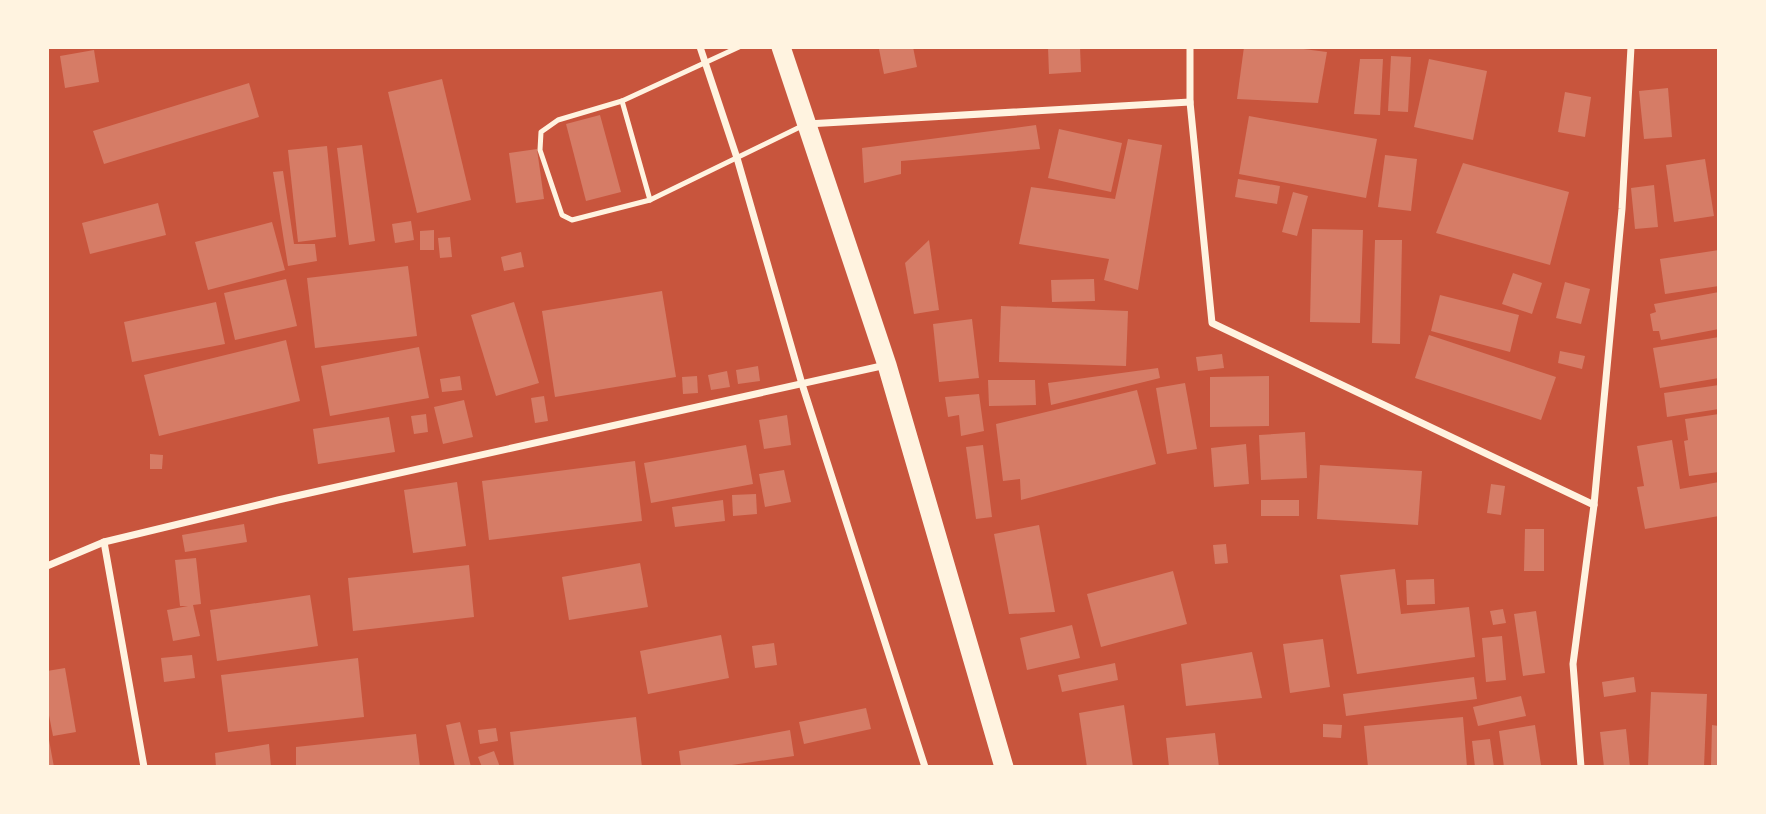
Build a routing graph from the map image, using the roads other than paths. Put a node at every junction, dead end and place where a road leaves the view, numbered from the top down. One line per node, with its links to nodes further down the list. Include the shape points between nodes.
1 (700, 47): 6 (street)
2 (739, 47): 6 (lane)
3 (780, 47): 9 (highway)
4 (1190, 47): 8 (street)
5 (1631, 47): 14 (street, via 1622,209)
6 (705, 63): 7 (lane); 10 (street)
7 (622, 101): 11 (lane); 11 (lane, via 558,120 541,132 540,150 555,201 562,215 572,220)
8 (1190, 102): 9 (street); 14 (street, via 1212,323)
9 (807, 124): 10 (lane); 12 (highway)
10 (737, 158): 11 (lane); 13 (street)
11 (650, 200)
12 (887, 365): 13 (street); 19 (highway)
13 (802, 384): 15 (street); 18 (street)
14 (1594, 505): 20 (street, via 1573,664)
15 (104, 542): 16 (street); 17 (street)
16 (47, 566)
17 (144, 767)
18 (925, 767)
19 (1004, 767)
20 (1581, 767)

